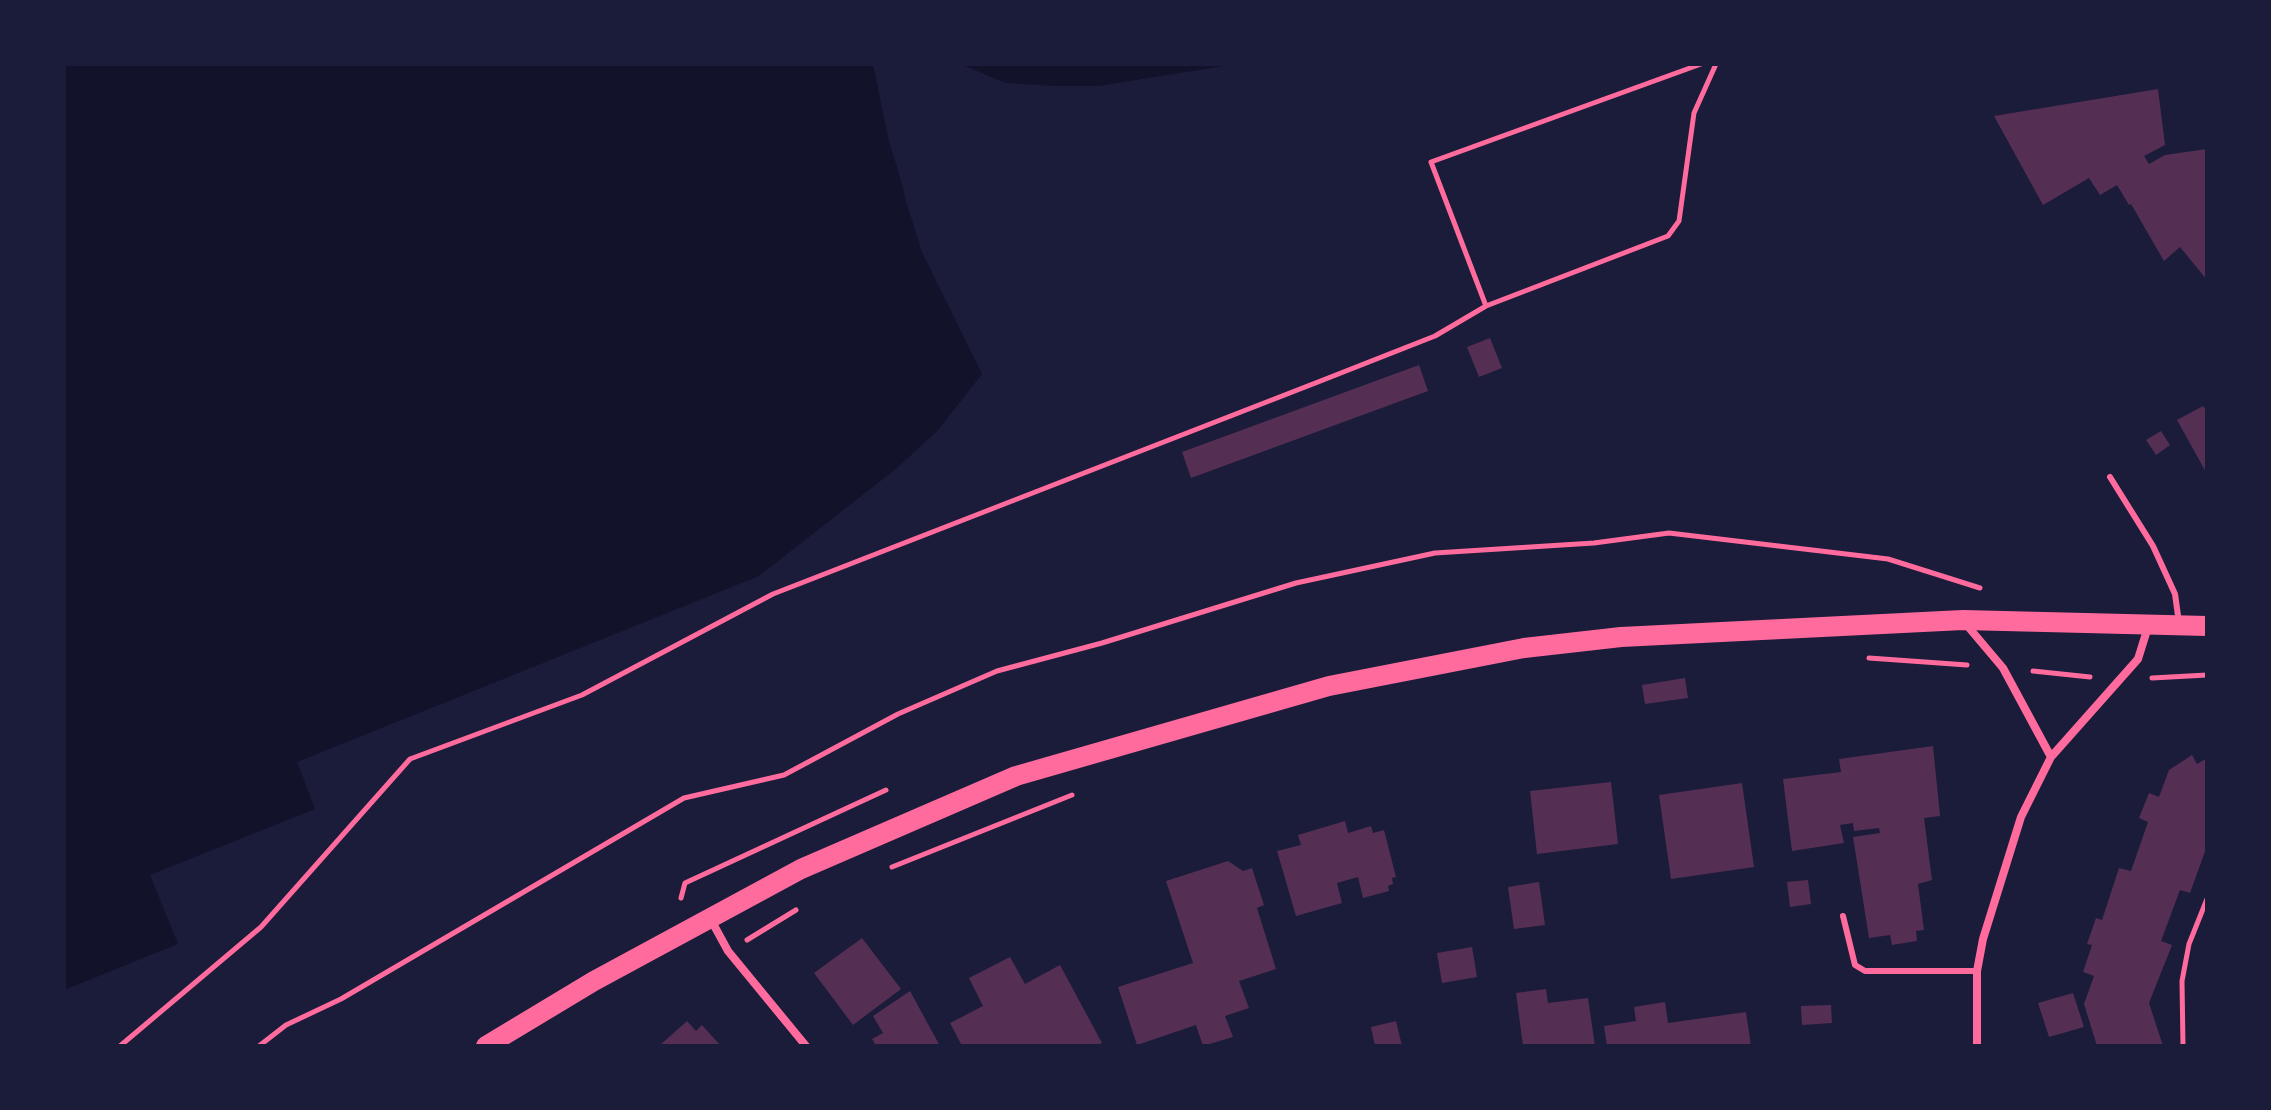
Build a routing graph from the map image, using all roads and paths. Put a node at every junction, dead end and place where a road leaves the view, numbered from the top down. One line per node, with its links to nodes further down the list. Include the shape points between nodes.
1 (1701, 64): 3 (path, via 1431,162)
2 (1716, 64): 3 (path, via 1694,113 1675,229)
3 (1486, 306): 23 (path, via 1435,336 773,594 582,695 410,759 261,927)
4 (2110, 477): 9 (lane, via 2164,570 2175,594)
5 (1963, 620): 6 (main road); 11 (street); 20 (main road, via 1621,637 1510,650 1329,686 1016,776 801,869)
6 (1988, 622): 8 (main road); 24 (path, via 1987,591 1961,579 1888,559 1669,533 1435,553 1296,583 997,671 898,714 784,775 684,798 341,999 286,1025)
7 (2207, 626): 9 (main road)
8 (2148, 627): 9 (main road); 13 (street, via 2138,659)
9 (2179, 627)
10 (1860, 658): 11 (path)
11 (2003, 668): 13 (path); 14 (street)
12 (2207, 675): 13 (path)
13 (2117, 680): 14 (street)
14 (2051, 757): 22 (street, via 2004,861)
15 (1073, 795): 16 (path)
16 (882, 870)
17 (2207, 899): 28 (path, via 2189,944 2182,981)
18 (802, 906): 21 (path)
19 (1843, 916): 22 (lane, via 1855,965 1865,971)
20 (710, 918): 21 (street); 25 (main road)
21 (728, 951): 26 (street)
22 (1977, 971): 27 (street)
23 (120, 1046)
24 (259, 1046)
25 (486, 1046)
26 (806, 1046)
27 (1977, 1046)
28 (2183, 1046)

